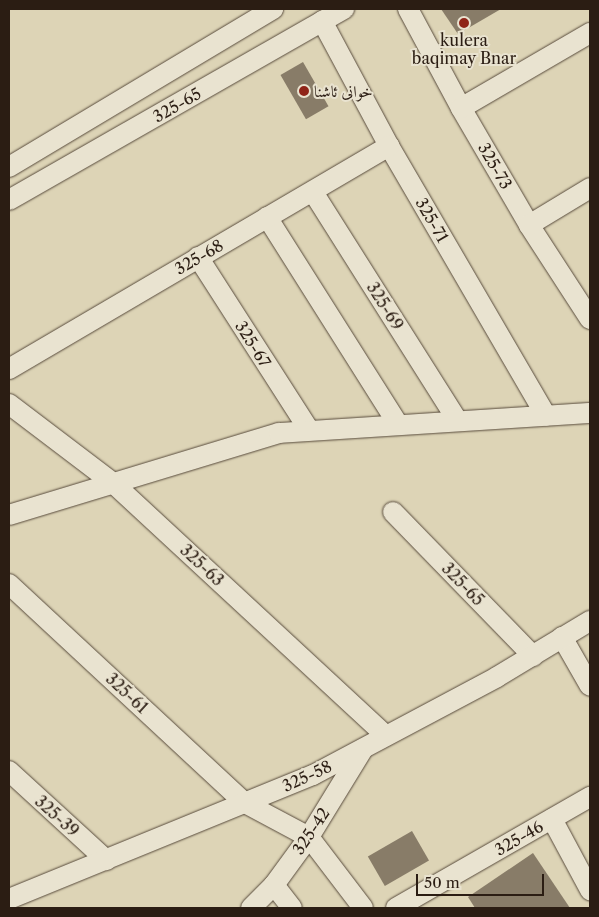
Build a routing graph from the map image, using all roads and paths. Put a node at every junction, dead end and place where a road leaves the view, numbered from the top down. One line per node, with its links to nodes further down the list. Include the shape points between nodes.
1 (273, 9): 8 (street, 325-65)
2 (344, 9): 4 (street, 325-65)
3 (408, 9): 6 (street, 325-73)
4 (322, 21): 7 (street, 325-71); 11 (street, 325-65)
5 (590, 33): 6 (street)
6 (461, 108): 13 (street, 325-73)
7 (389, 146): 10 (street, 325-68); 19 (street, 325-71)
8 (9, 167)
9 (590, 188): 13 (street)
10 (313, 192): 12 (street, 325-68); 20 (street, 325-69)
11 (9, 200)
12 (267, 217): 14 (street, 325-68); 21 (street)
13 (529, 226): 15 (street, 325-73)
14 (198, 257): 16 (street, 325-68); 22 (street, 325-67)
15 (590, 318)
16 (9, 369)
17 (9, 404): 23 (street, 325-63)
18 (590, 413): 19 (street)
19 (546, 416): 20 (street)
20 (457, 420): 21 (street)
21 (398, 424): 22 (street)
22 (308, 430): 23 (street, via 279,433)
23 (113, 482): 25 (street); 31 (street, 325-63)
24 (393, 512): 29 (street, 325-65)
25 (9, 515)
26 (9, 584): 35 (street, 325-61)
27 (590, 621): 28 (street, 325-58)
28 (562, 637): 29 (street, 325-58); 30 (street)
29 (534, 656): 31 (street, 325-58)
30 (590, 686)
31 (386, 736): 32 (street, 325-58)
32 (364, 748): 35 (street, 325-58, via 313,775); 37 (street, 325-42)
33 (9, 771): 38 (street, 325-39)
34 (590, 797): 36 (street, 325-46)
35 (245, 803): 37 (street, 325-61); 38 (street, 325-58)
36 (552, 819): 40 (street); 45 (street, 325-46)
37 (309, 837): 39 (street, 325-42); 44 (street)
38 (106, 860): 41 (street, 325-58)
39 (274, 885): 42 (street, 325-42); 43 (street)
40 (590, 890)
41 (9, 899)
42 (251, 908)
43 (292, 908)
44 (363, 908)
45 (396, 908)

